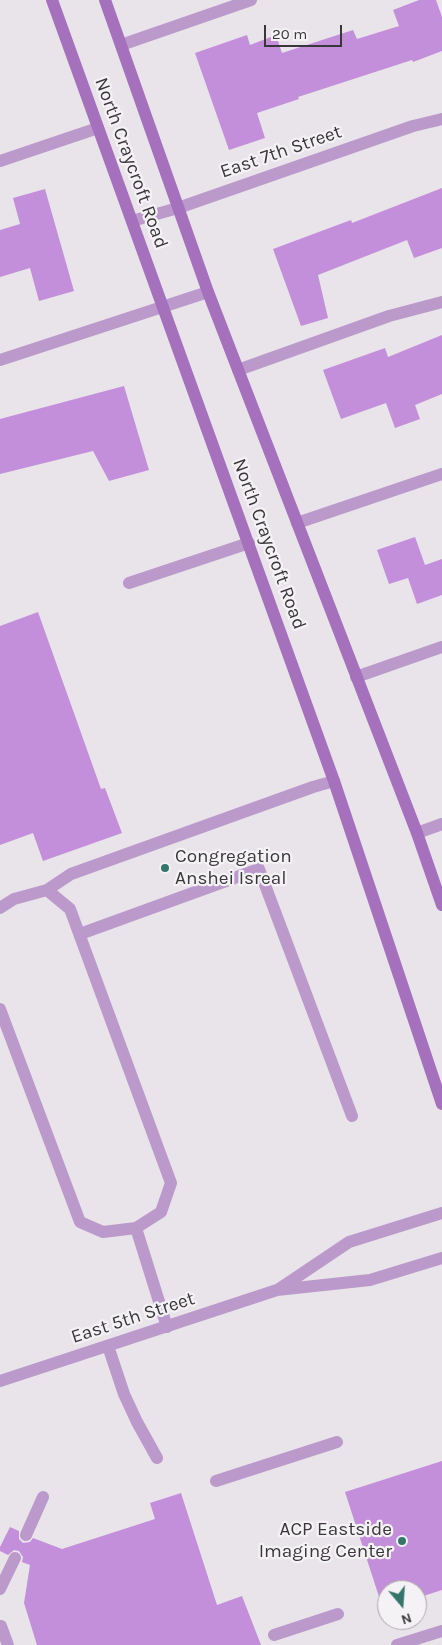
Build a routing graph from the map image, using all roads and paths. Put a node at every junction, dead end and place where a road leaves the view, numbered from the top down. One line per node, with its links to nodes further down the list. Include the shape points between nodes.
1 (52, 0): 6 (main road, North Craycroft Road)
2 (105, 0): 4 (main road, North Craycroft Road)
3 (251, 0): 4 (street)
4 (121, 45): 8 (main road, North Craycroft Road)
5 (442, 119): 8 (street, East 7th Street, via 413,126)
6 (98, 128): 7 (street); 9 (main road, North Craycroft Road)
7 (0, 161)
8 (178, 208): 9 (street, East 7th Street); 10 (main road, North Craycroft Road)
9 (132, 222): 12 (main road, North Craycroft Road)
10 (208, 292): 12 (street); 14 (main road, North Craycroft Road)
11 (442, 302): 14 (street, via 389,316)
12 (162, 306): 13 (street); 17 (main road, North Craycroft Road)
13 (0, 360)
14 (238, 370): 16 (main road, North Craycroft Road)
15 (442, 474): 16 (street)
16 (297, 523): 20 (main road, North Craycroft Road)
17 (249, 543): 18 (street); 21 (main road, North Craycroft Road)
18 (129, 583)
19 (442, 646): 20 (street)
20 (356, 677): 23 (main road, North Craycroft Road)
21 (334, 781): 24 (street, via 72,874); 29 (main road, North Craycroft Road)
22 (442, 824): 23 (street)
23 (417, 833): 25 (main road, North Craycroft Road)
24 (47, 890): 26 (street, via 14,899); 27 (street, via 70,909)
25 (442, 905)
26 (0, 908)
27 (80, 934): 30 (street, via 259,869); 32 (street, via 171,1183 161,1212)
28 (0, 1009): 32 (street, via 80,1222 103,1232)
29 (442, 1104)
30 (352, 1116)
31 (442, 1213): 34 (street, East 5th Street, via 349,1242)
32 (136, 1228): 35 (street)
33 (442, 1258): 34 (street, East 5th Street, via 370,1280)
34 (277, 1290): 35 (street, East 5th Street)
35 (167, 1327): 36 (street, East 5th Street)
36 (108, 1346): 37 (street, East 5th Street); 39 (street, via 124,1394)
37 (0, 1381)
38 (337, 1442): 40 (street)
39 (157, 1458)
40 (216, 1481)
41 (44, 1497): 42 (street)
42 (26, 1535)
43 (15, 1558): 44 (street)
44 (0, 1590)
45 (338, 1614): 48 (street)
46 (1, 1626): 49 (street)
47 (442, 1631): 50 (street)
48 (274, 1635)
49 (8, 1645)
50 (397, 1645)

